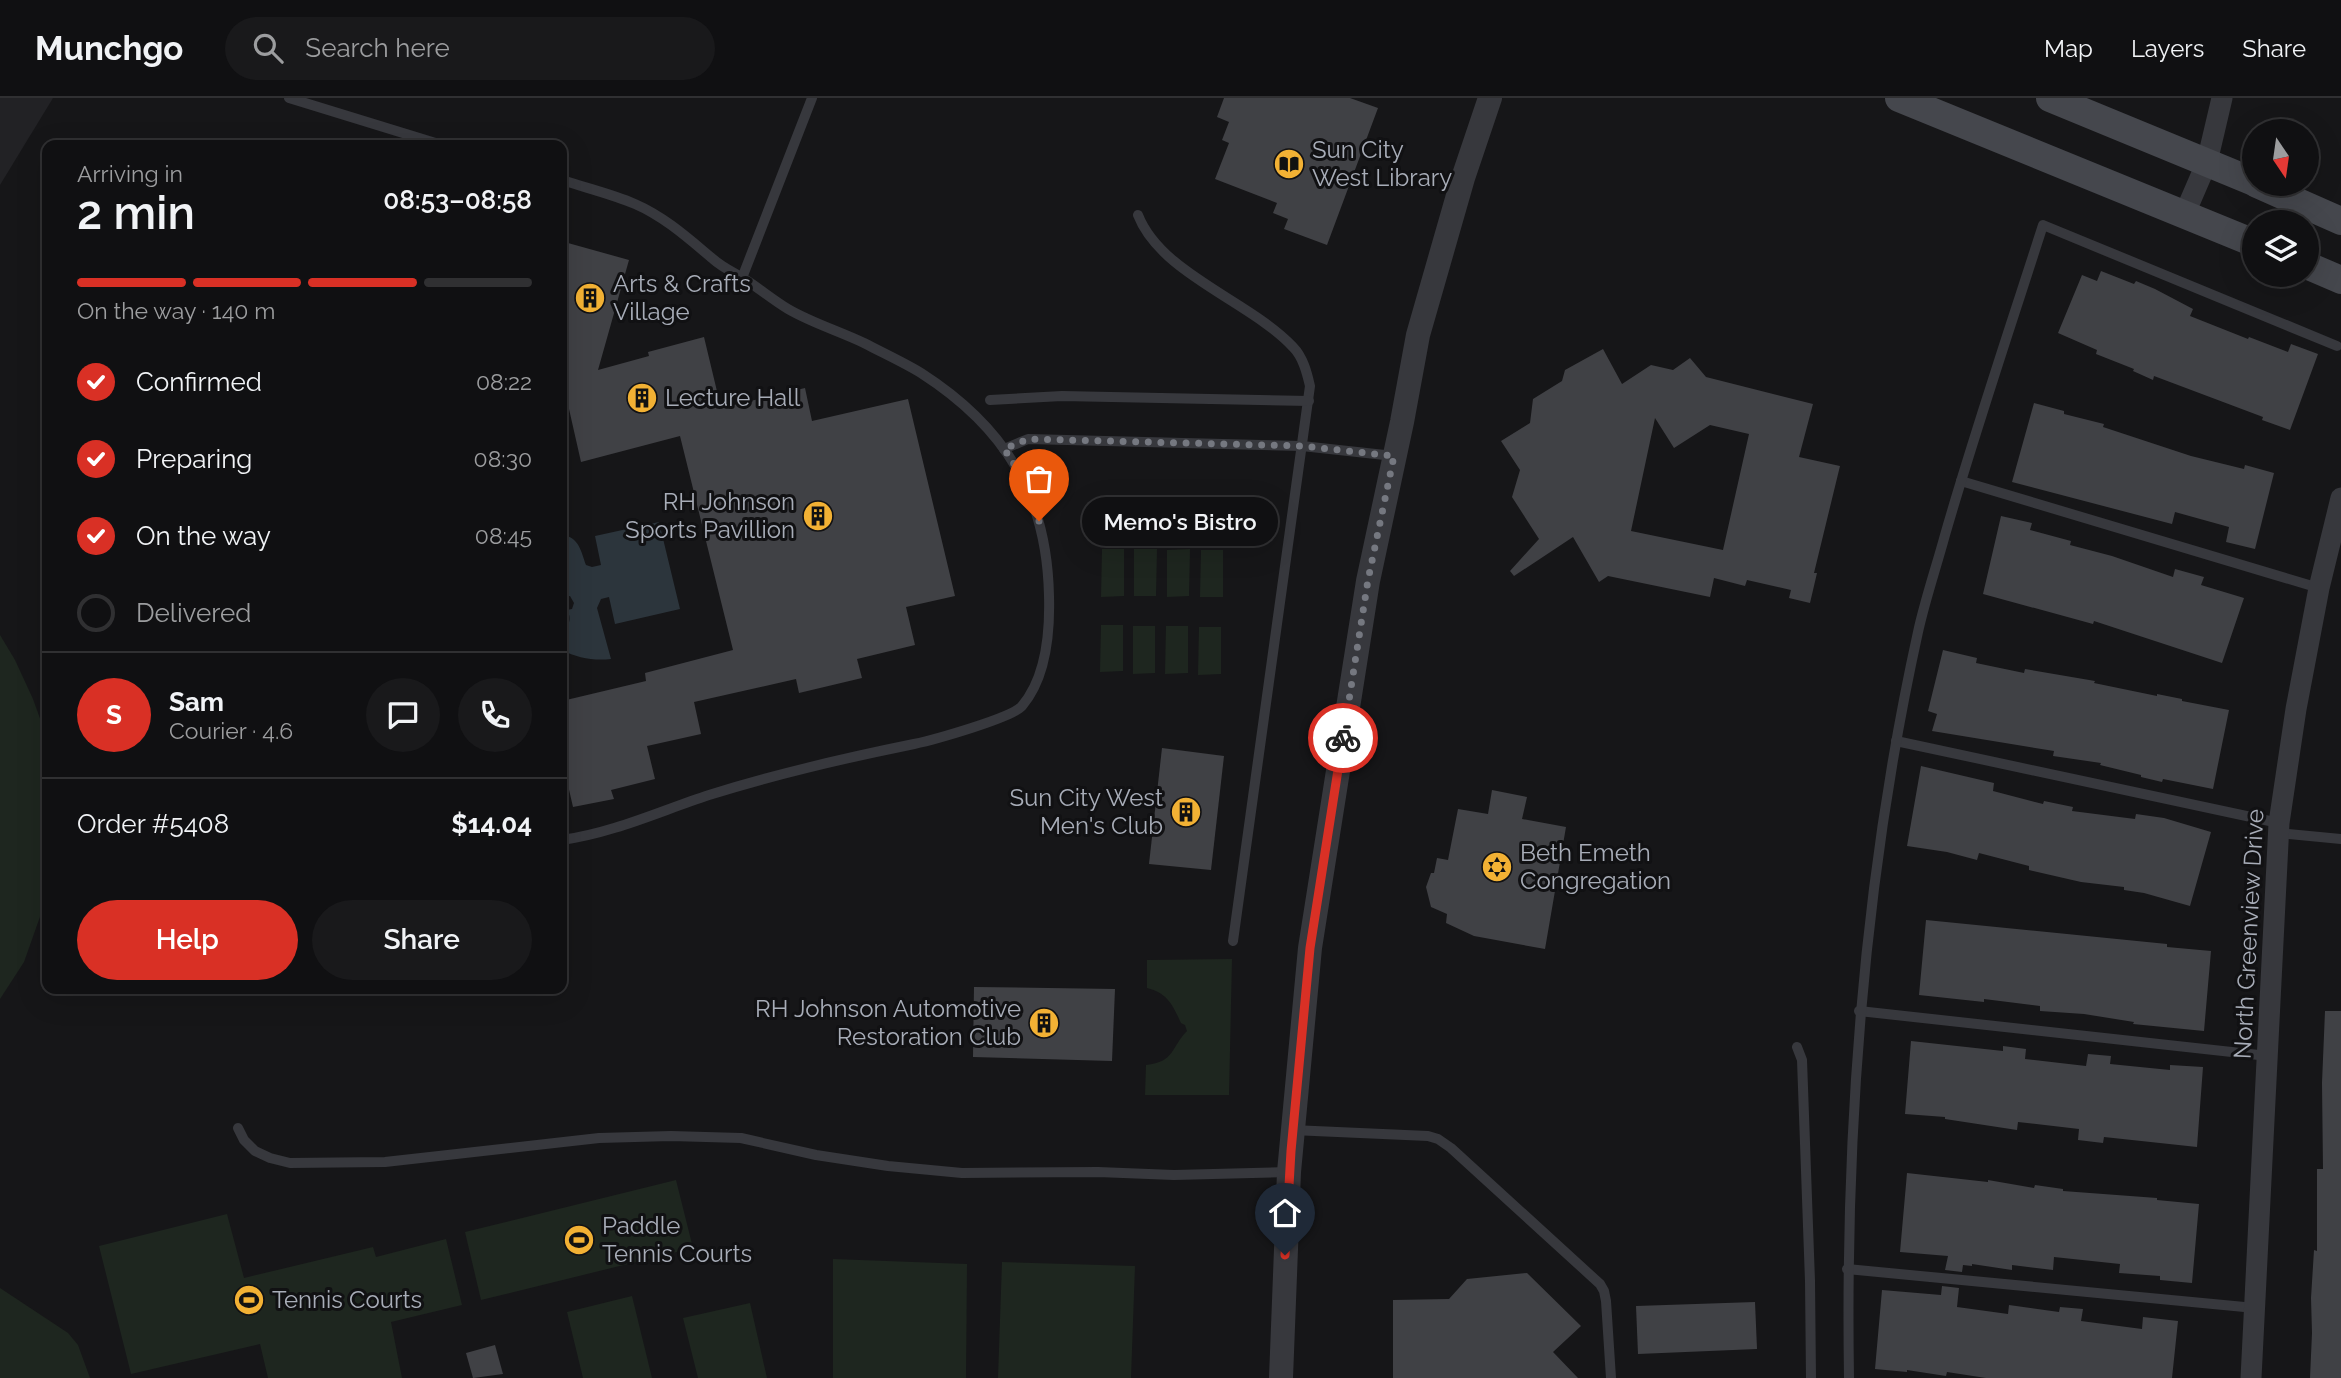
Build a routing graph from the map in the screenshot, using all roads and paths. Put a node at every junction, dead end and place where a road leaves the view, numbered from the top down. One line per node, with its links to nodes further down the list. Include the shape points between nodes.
1 (289, 98): 7 (lane)
2 (813, 98): 17 (lane)
3 (1490, 98): 24 (street, via 1418,335)
4 (1899, 98): 12 (main road)
5 (2050, 98): 8 (main road)
6 (2222, 98): 8 (street)
7 (426, 140)
8 (2207, 162): 9 (main road); 12 (street)
9 (2242, 177)
10 (567, 182): 17 (lane, via 658,217)
11 (2286, 196): 14 (main road)
12 (2185, 213): 15 (main road)
13 (1138, 215): 21 (lane, via 1155,244 1295,348 1307,374)
14 (2341, 220)
15 (2242, 238)
16 (2319, 271): 18 (main road)
17 (742, 278): 23 (lane, via 789,309 921,373 974,414)
18 (2341, 280)
19 (2337, 346): 25 (lane, via 2043,225)
20 (990, 400): 21 (lane)
21 (1309, 401): 22 (lane)
22 (1302, 446): 23 (lane, via 1028,439); 24 (lane); 32 (lane)
23 (1004, 449): 30 (lane, via 1034,503 1049,576 1046,646 1036,681 1021,708 921,743 782,774)
24 (1394, 456): 37 (street, via 1368,580 1310,948)
25 (1961, 481): 27 (lane); 28 (lane, via 1919,629)
26 (2341, 498): 27 (street, North Greenview Drive)
27 (2319, 588): 29 (street, North Greenview Drive)
28 (1896, 741): 29 (lane); 33 (lane)
29 (2279, 828): 31 (lane); 35 (street, North Greenview Drive)
30 (567, 839)
31 (2341, 839)
32 (1233, 941)
33 (1859, 1011): 35 (lane); 39 (lane)
34 (1797, 1047): 43 (lane, via 1802,1060)
35 (2267, 1056): 40 (street, North Greenview Drive)
36 (238, 1128): 38 (lane, via 256,1151 290,1163 385,1162 598,1139 671,1136 741,1138 828,1157 962,1172)
37 (1292, 1130): 38 (street); 42 (lane, via 1427,1136 1451,1148 1600,1284 1606,1301)
38 (1289, 1172): 41 (street)
39 (1847, 1269): 40 (lane); 44 (lane)
40 (2255, 1308): 45 (street, North Greenview Drive)
41 (1281, 1378)
42 (1611, 1378)
43 (1811, 1378)
44 (1849, 1378)
45 (2251, 1378)

